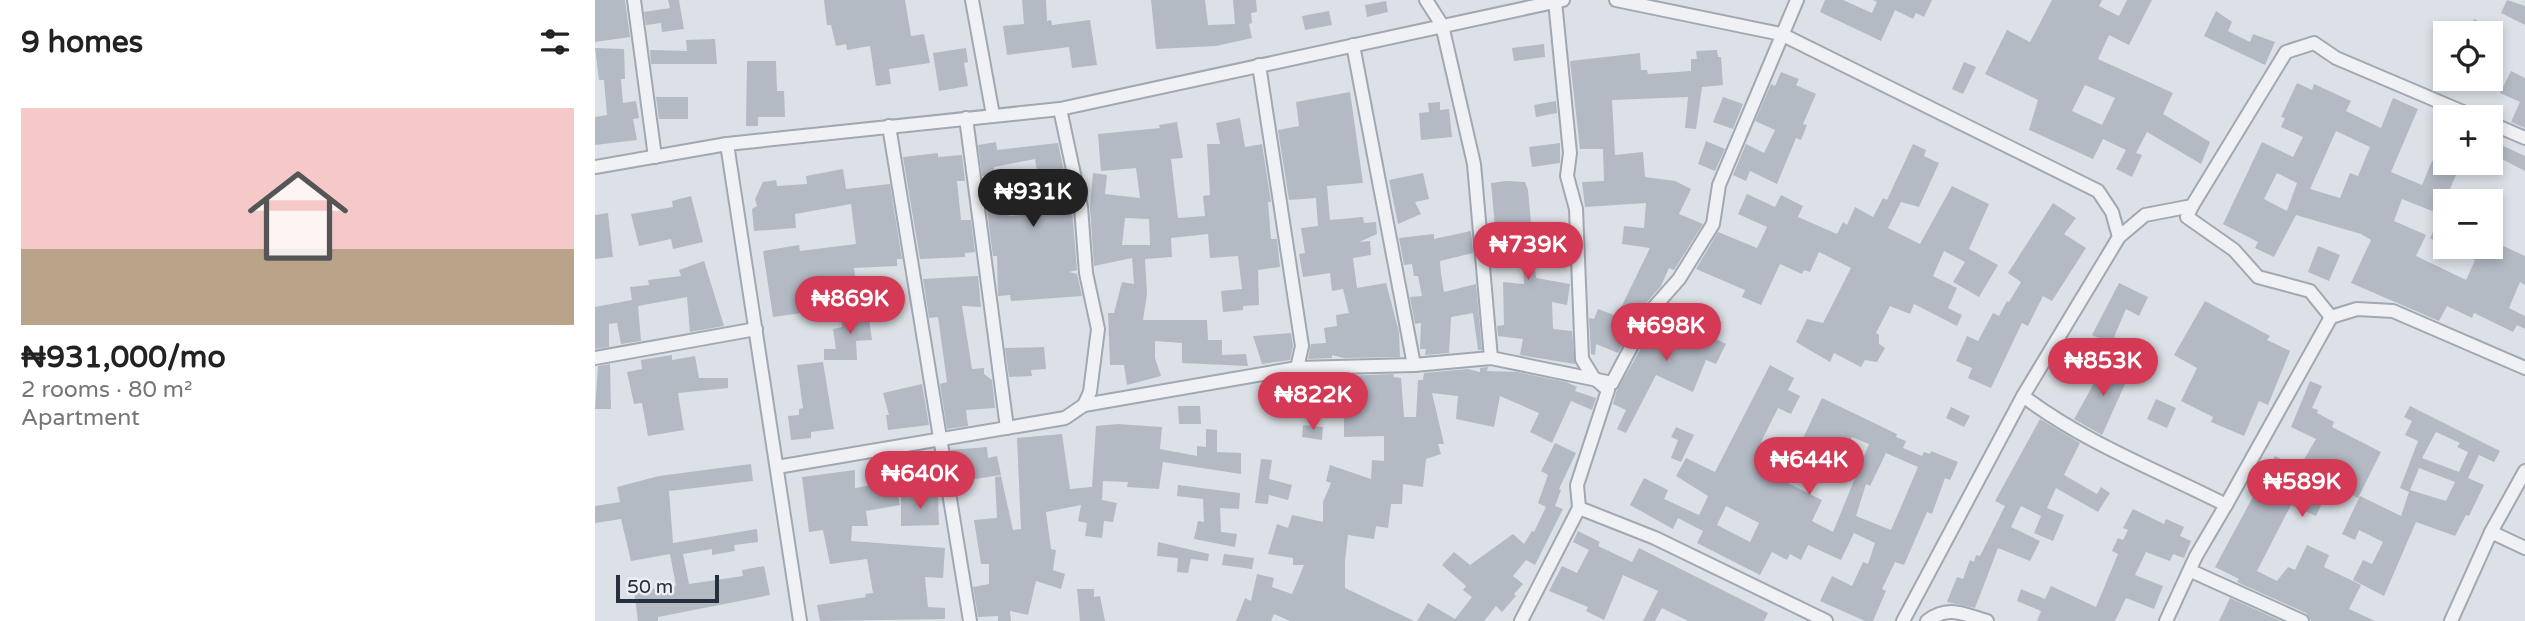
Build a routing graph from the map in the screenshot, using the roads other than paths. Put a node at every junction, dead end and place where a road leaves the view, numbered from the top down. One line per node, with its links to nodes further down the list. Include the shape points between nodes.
1 (633, 0): 20 (street)
2 (972, 0): 14 (street)
3 (1426, 0): 8 (street)
4 (1563, 0): 7 (street)
5 (1616, 0): 9 (street)
6 (1797, 0): 9 (street)
7 (1555, 1): 8 (street); 31 (street, via 1570,153 1567,176 1576,209 1582,359)
8 (1442, 25): 10 (street); 27 (street, via 1474,164)
9 (1781, 34): 23 (street, via 2098,191 2112,212); 31 (street, via 1719,185 1713,224 1679,279 1649,313 1612,383)
10 (1353, 45): 11 (street); 28 (street)
11 (1259, 65): 13 (street); 29 (street, via 1302,346)
12 (2447, 105): 22 (street, via 2336,58 2314,43 2286,52)
13 (1060, 109): 14 (street); 33 (street, via 1081,207 1086,273 1098,329 1090,392)
14 (993, 115): 15 (street)
15 (966, 118): 16 (street); 34 (street)
16 (890, 127): 19 (street); 35 (street)
17 (2503, 129): 18 (street)
18 (2525, 138)
19 (727, 144): 20 (street); 25 (street)
20 (655, 157): 21 (street)
21 (595, 167)
22 (2192, 206): 23 (street, via 2145,215); 24 (street, via 2187,217 2234,250 2258,277 2310,291)
23 (2119, 237): 32 (street)
24 (2331, 317): 30 (street, via 2357,309 2393,311); 38 (street)
25 (756, 329): 26 (street); 36 (street)
26 (595, 358)
27 (1491, 358): 28 (street); 31 (street)
28 (1414, 365): 29 (street)
29 (1297, 368): 33 (street)
30 (2525, 368)
31 (1593, 377): 39 (street, via 1608,390 1577,485)
32 (2023, 396): 38 (street, via 2108,449); 47 (street)
33 (1084, 405): 34 (street, via 1065,418)
34 (1007, 428): 35 (street)
35 (938, 439): 36 (street); 44 (street)
36 (777, 467): 43 (street)
37 (2525, 471): 40 (street)
38 (2226, 505): 42 (street)
39 (1579, 508): 45 (street); 46 (street, via 1655,538)
40 (2491, 532): 41 (street); 52 (street)
41 (2525, 548)
42 (2191, 571): 50 (street); 51 (street)
43 (800, 621)
44 (970, 621)
45 (1521, 621)
46 (1826, 621)
47 (1903, 621)
48 (1927, 621): 49 (street, via 1939,612 1955,610)
49 (1987, 621)
50 (2166, 621)
51 (2302, 621)
52 (2451, 621)

